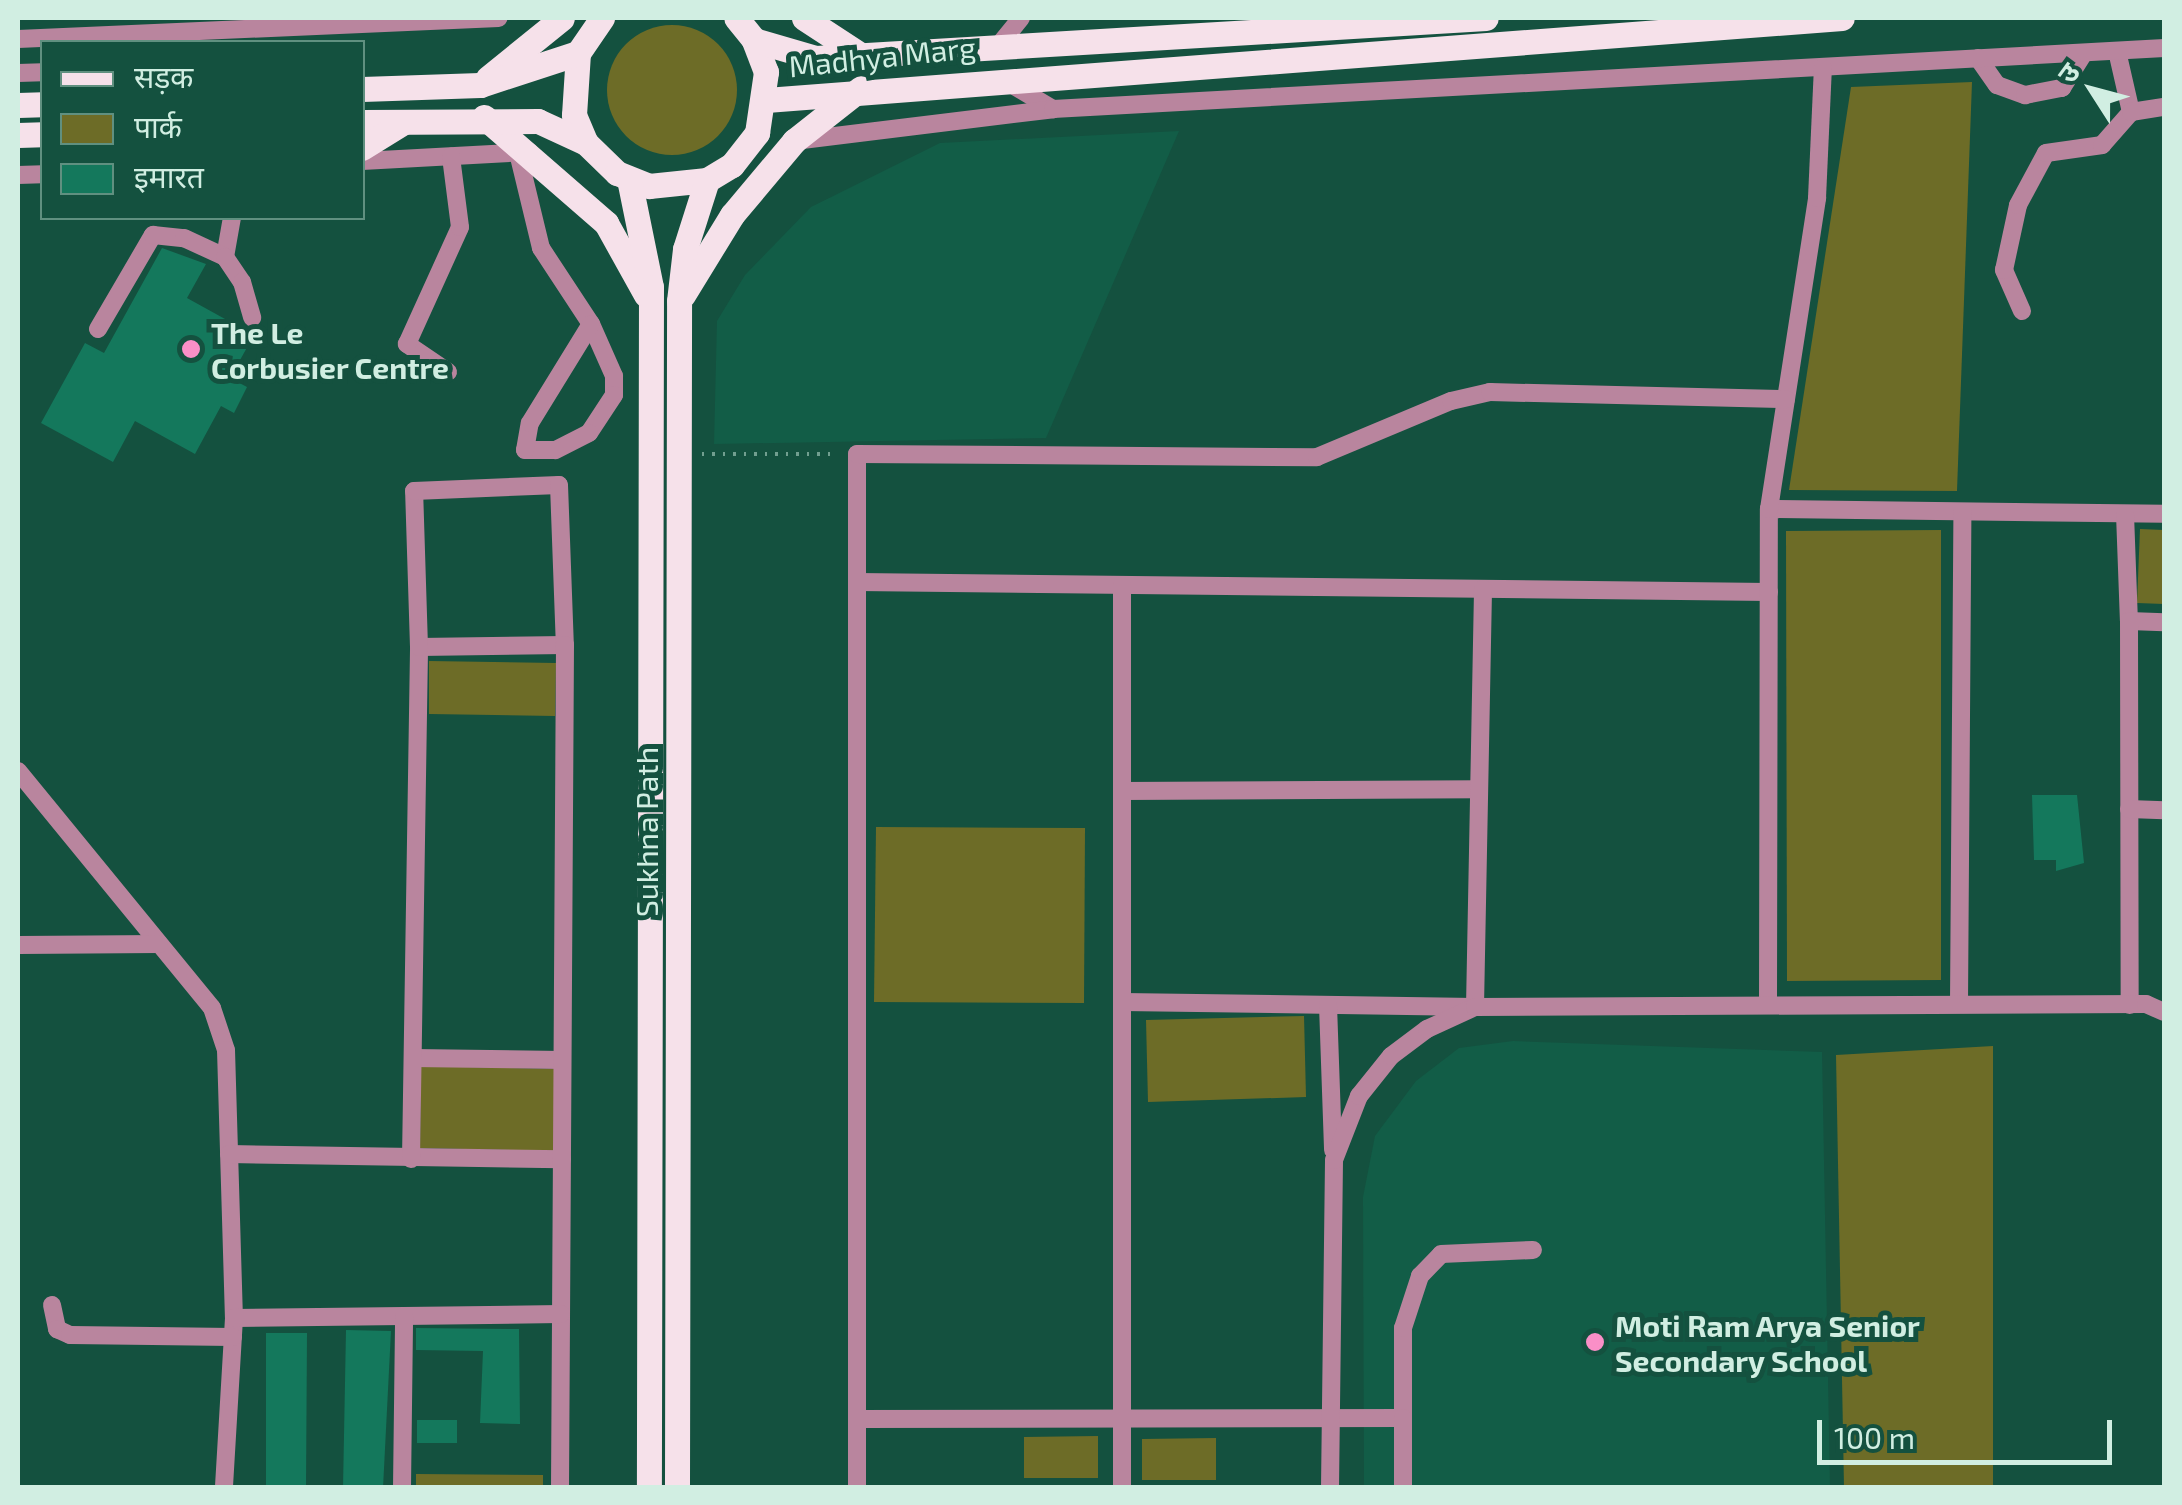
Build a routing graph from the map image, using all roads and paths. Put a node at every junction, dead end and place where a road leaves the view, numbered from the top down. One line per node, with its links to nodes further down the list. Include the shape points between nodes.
1 (499, 18): 9 (street)
2 (562, 18): 21 (main road)
3 (602, 18): 15 (main road)
4 (736, 18): 11 (main road)
5 (804, 18): 17 (main road)
6 (1021, 18): 13 (street)
7 (1486, 18): 13 (main road, Madhya Marg)
8 (1842, 18): 20 (main road, Madhya Marg)
9 (268, 36): 10 (street)
10 (18, 38)
11 (754, 40): 17 (main road, Madhya Marg, via 816,58); 24 (main road)
12 (2164, 48): 14 (street)
13 (995, 50): 17 (main road, Madhya Marg)
14 (2117, 51): 16 (street); 27 (street)
15 (578, 53): 21 (main road); 32 (main road, via 572,106)
16 (2084, 54): 18 (street); 18 (street, via 2062,88 2026,95 1997,85)
17 (862, 56)
18 (1978, 58): 19 (street)
19 (1823, 68): 26 (street); 49 (street, via 1817,198)
20 (1000, 77): 22 (main road, Madhya Marg); 26 (street)
21 (480, 84): 23 (main road)
22 (861, 88): 24 (main road, Madhya Marg); 31 (main road)
23 (365, 90)
24 (766, 100): 38 (main road, via 744,152)
25 (2164, 107): 27 (street)
26 (1052, 109): 31 (street)
27 (2131, 112): 44 (street, via 2102,145 2046,154 2018,205 2004,270)
28 (484, 117): 29 (main road); 32 (main road, via 538,121); 34 (main road)
29 (408, 120): 30 (main road); 33 (main road)
30 (365, 122)
31 (794, 141): 42 (main road, via 732,216)
32 (586, 143): 37 (main road)
33 (365, 146)
34 (524, 152): 35 (street); 43 (main road, via 606,223); 46 (street, via 541,248)
35 (451, 157): 36 (street); 48 (street, via 460,227 407,344)
36 (365, 161)
37 (629, 180): 38 (main road, via 649,186); 43 (main road, Sukhna Path)
38 (707, 180): 42 (main road, Sukhna Path, via 685,249)
39 (232, 220): 41 (street)
40 (154, 226): 41 (street); 47 (street)
41 (224, 257): 45 (street, via 242,282)
42 (679, 302): 50 (main road, Sukhna Path)
43 (650, 304): 96 (main road, Sukhna Path)
44 (2022, 311)
45 (252, 318)
46 (591, 324): 46 (street, via 614,376 603,419 572,444 525,450 530,423)
47 (98, 330)
48 (448, 372)
49 (1786, 399): 51 (street, via 1490,392 1451,401 1316,457); 52 (street)
50 (679, 454): 51 (path); 97 (main road, Sukhna Path)
51 (857, 454): 56 (street)
52 (1768, 509): 53 (street); 59 (street)
53 (1962, 512): 54 (street); 73 (street)
54 (2125, 514): 55 (street); 60 (street)
55 (2164, 514)
56 (858, 582): 57 (street); 90 (street)
57 (1122, 585): 58 (street); 66 (street)
58 (1483, 588): 59 (street); 65 (street)
59 (1768, 592): 72 (street)
60 (2129, 621): 61 (street); 67 (street)
61 (2164, 622)
62 (564, 646): 63 (street); 63 (street, via 559,485 414,492); 79 (street)
63 (419, 647): 78 (street)
64 (18, 771): 69 (street)
65 (1480, 789): 66 (street); 76 (street)
66 (1122, 791): 71 (street)
67 (2130, 809): 68 (street); 74 (street)
68 (2164, 810)
69 (159, 944): 70 (street); 80 (street, via 212,1008 222,1036)
70 (18, 945)
71 (1122, 1002): 75 (street); 91 (street)
72 (1768, 1002): 73 (street); 76 (street)
73 (1959, 1004): 74 (street)
74 (2147, 1004): 77 (street)
75 (1328, 1005): 76 (street); 83 (street)
76 (1475, 1007): 83 (street, via 1391,1056 1359,1096)
77 (2164, 1012)
78 (412, 1058): 79 (street); 82 (street)
79 (562, 1060): 81 (street)
80 (229, 1154): 82 (street); 88 (street)
81 (562, 1158): 82 (street); 86 (street)
82 (411, 1159)
83 (1334, 1160): 92 (street)
84 (1534, 1250): 89 (street, via 1441,1254 1420,1276 1403,1328)
85 (52, 1305): 88 (street, via 57,1329 70,1335)
86 (560, 1314): 87 (street); 95 (street)
87 (404, 1316): 88 (street); 94 (street)
88 (233, 1327): 93 (street)
89 (1403, 1418): 92 (street); 101 (street)
90 (857, 1419): 91 (street); 98 (street)
91 (1122, 1419): 92 (street); 99 (street)
92 (1331, 1419): 100 (street)
93 (224, 1488)
94 (402, 1488)
95 (560, 1488)
96 (648, 1488)
97 (677, 1488)
98 (857, 1488)
99 (1122, 1488)
100 (1330, 1488)
101 (1403, 1488)

